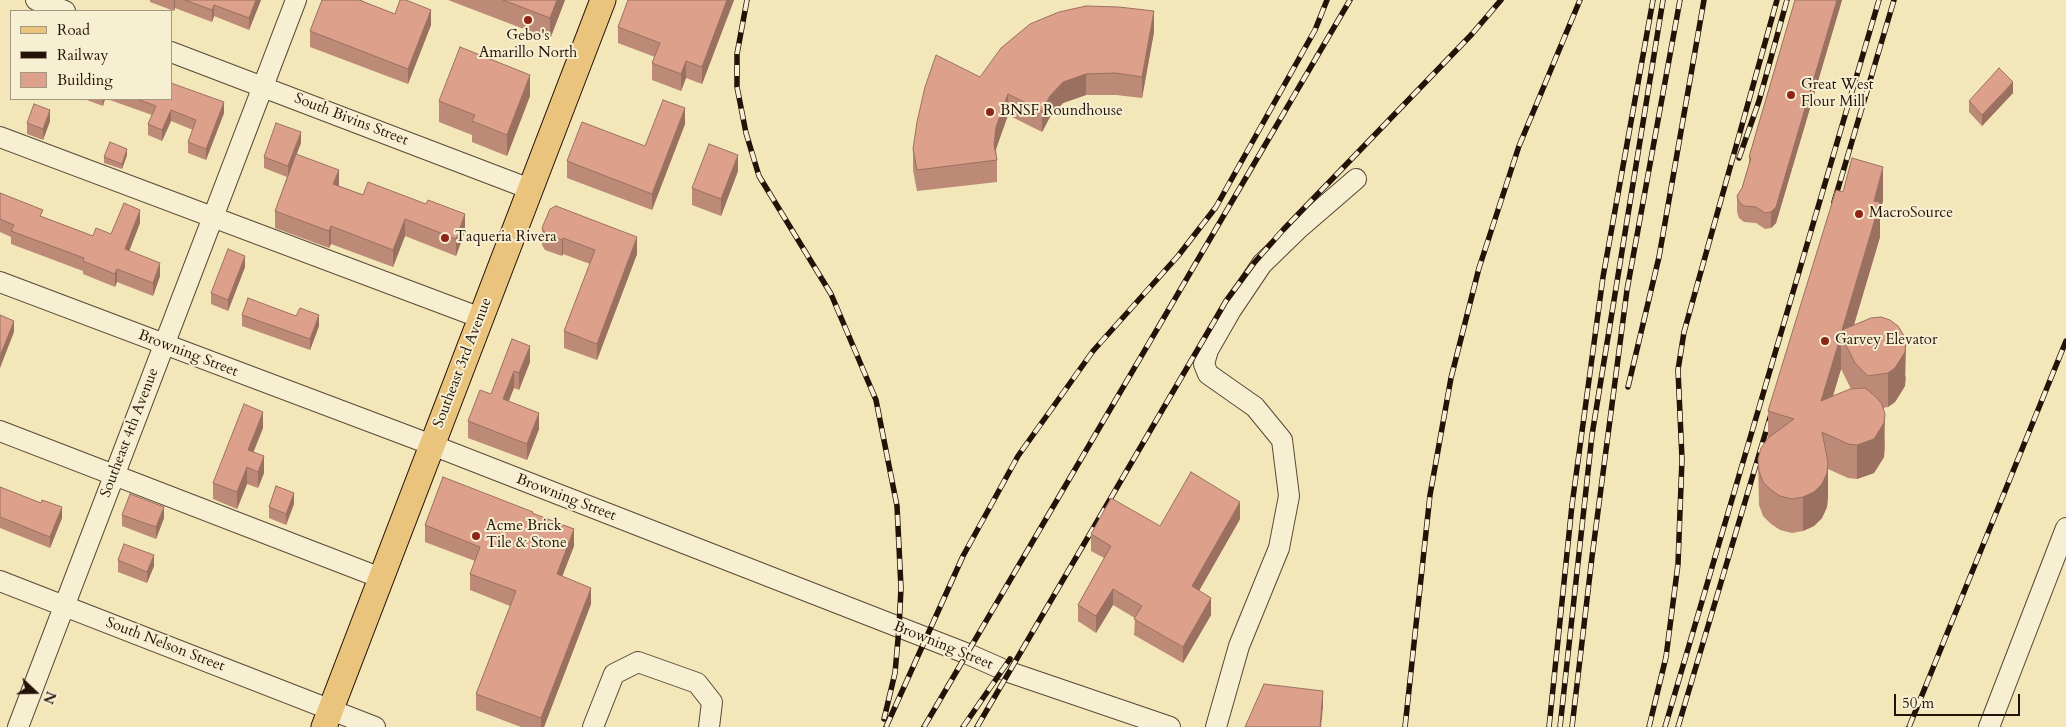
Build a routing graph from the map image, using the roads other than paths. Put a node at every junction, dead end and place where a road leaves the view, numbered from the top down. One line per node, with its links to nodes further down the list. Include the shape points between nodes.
1 (36, 0): 4 (street)
2 (296, 0): 6 (street, Southeast 4th Avenue)
3 (603, 0): 9 (main road, Southeast 3rd Avenue)
4 (62, 10)
5 (172, 52): 6 (street, South Bivins Street)
6 (263, 86): 9 (street, South Bivins Street); 10 (street, Southeast 4th Avenue)
7 (0, 137): 10 (street)
8 (1356, 179): 27 (street, via 1262,264 1231,310 1208,350 1204,364 1208,374 1255,407 1282,440 1289,496 1279,548 1239,646)
9 (530, 189): 12 (main road, Southeast 3rd Avenue)
10 (212, 217): 12 (street); 13 (street, Southeast 4th Avenue)
11 (0, 282): 13 (street, Browning Street)
12 (481, 318): 15 (main road, Southeast 3rd Avenue)
13 (164, 345): 15 (street, Browning Street); 16 (street, Southeast 4th Avenue)
14 (0, 431): 16 (street)
15 (432, 445): 18 (main road, Southeast 3rd Avenue); 26 (street, Browning Street, via 1009,672)
16 (114, 474): 18 (street); 20 (street, Southeast 4th Avenue)
17 (2066, 528): 28 (street)
18 (382, 578): 21 (main road, Southeast 3rd Avenue)
19 (0, 581): 20 (street, South Nelson Street)
20 (64, 606): 21 (street, South Nelson Street); 22 (street, Southeast 4th Avenue)
21 (327, 718): 23 (street, South Nelson Street)
22 (18, 727)
23 (375, 727)
24 (593, 727): 25 (street, via 614,674 638,662 697,684 712,702)
25 (709, 727)
26 (1170, 727)
27 (1216, 727)
28 (1990, 727)

